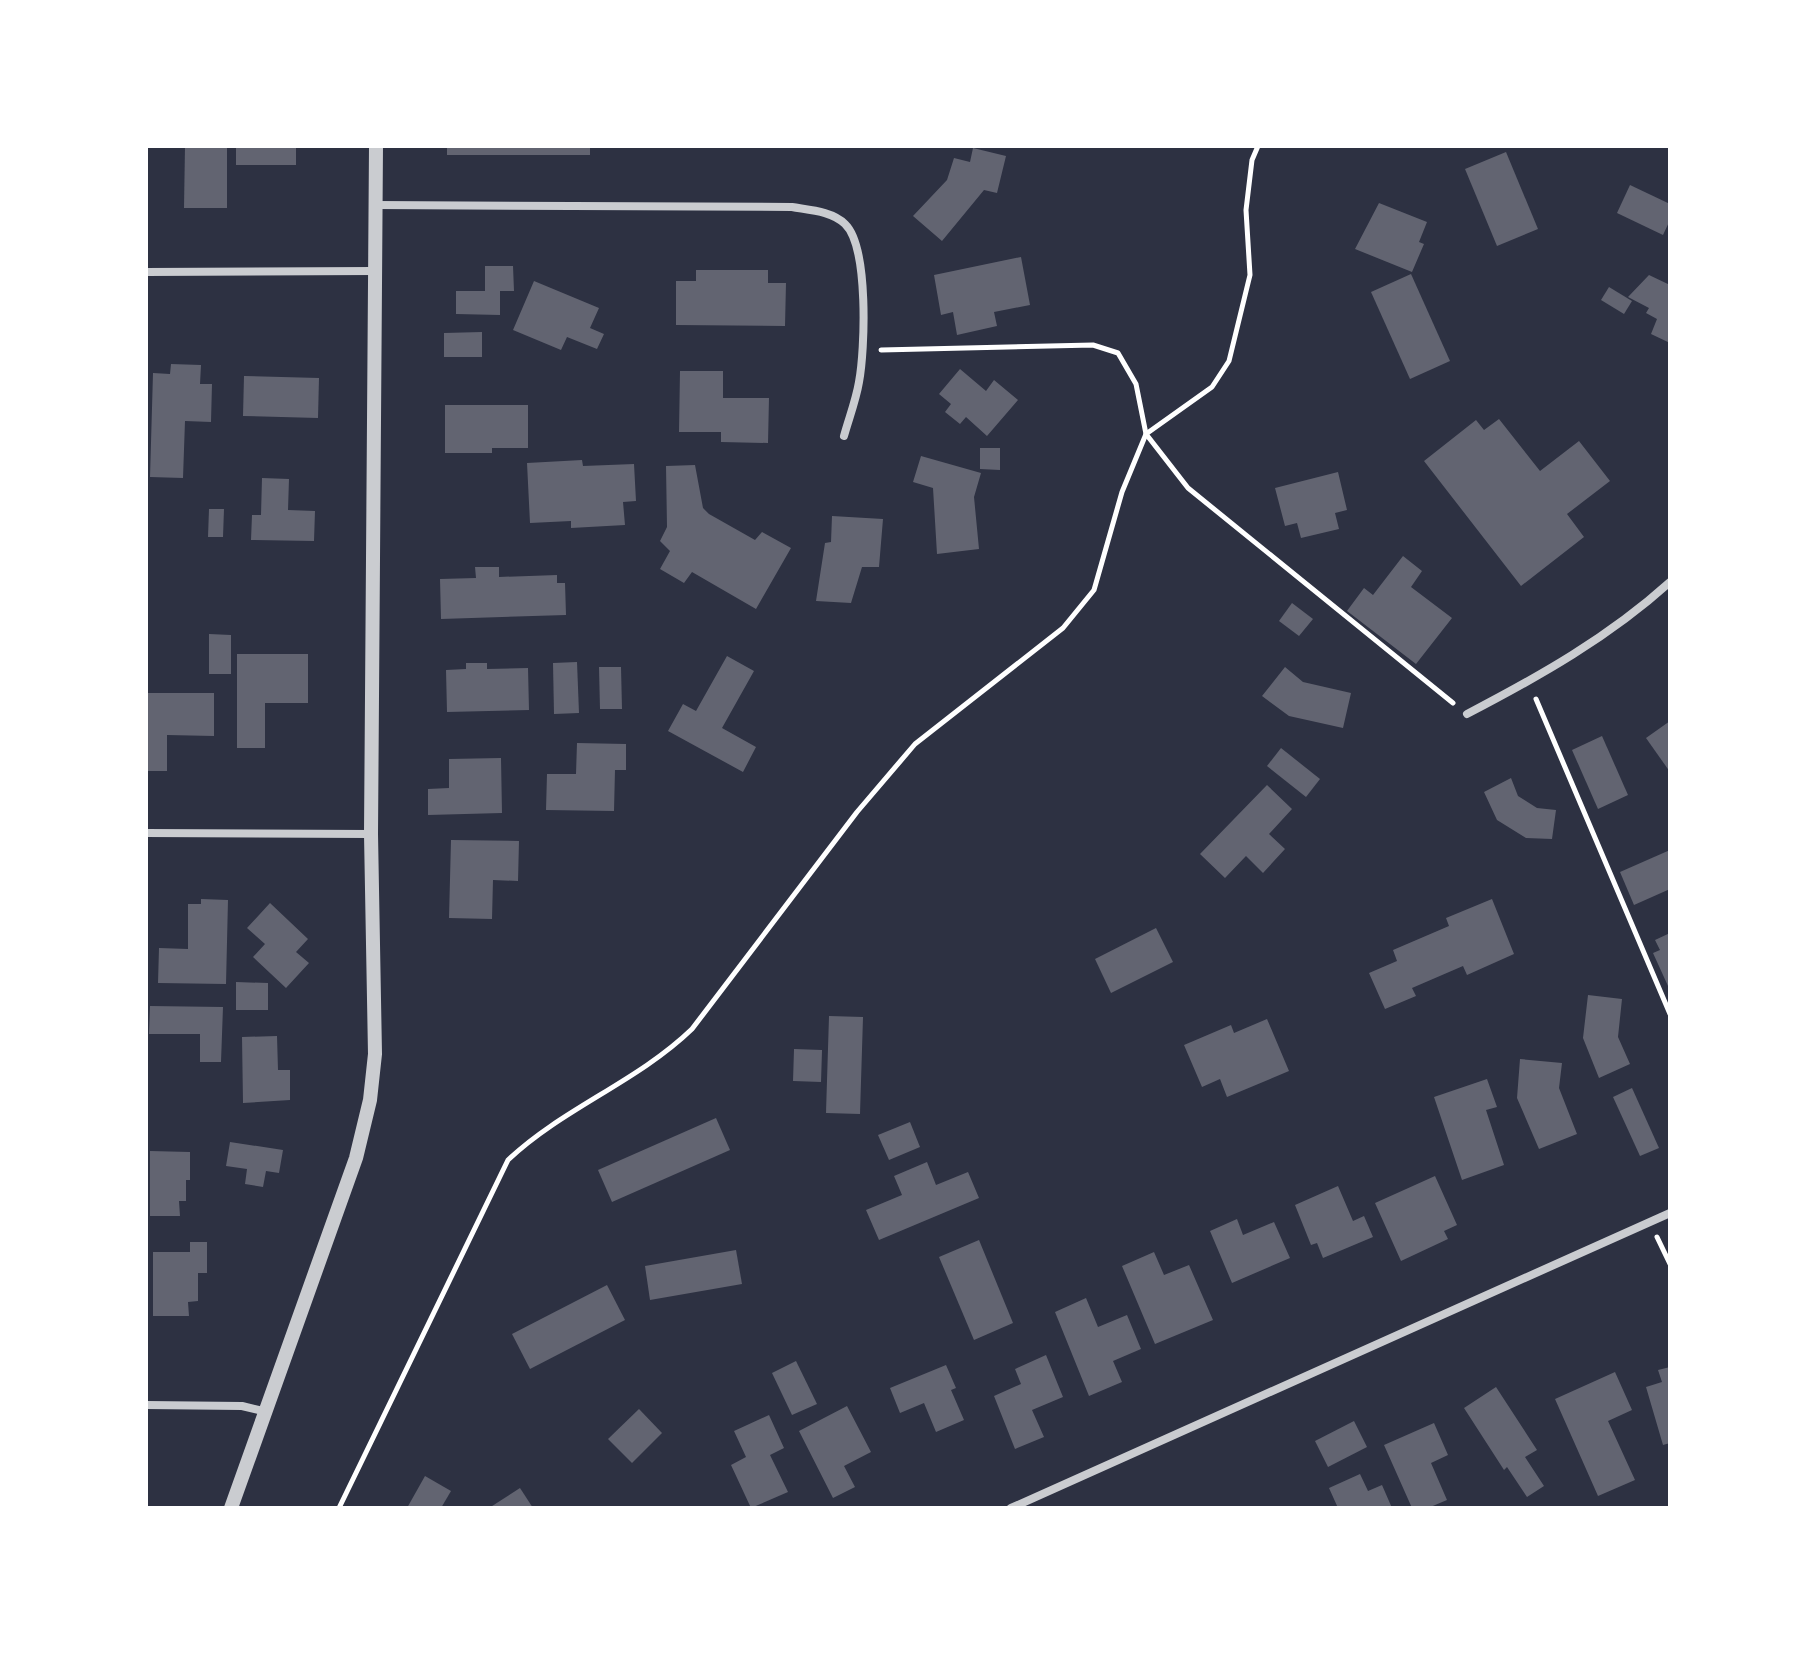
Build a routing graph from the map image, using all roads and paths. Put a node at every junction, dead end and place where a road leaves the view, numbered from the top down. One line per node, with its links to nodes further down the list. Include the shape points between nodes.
1 (376, 146): 3 (street)
2 (1258, 146): 7 (path, via 1246,210 1250,275 1229,361 1212,387)
3 (376, 205): 4 (street); 6 (street, via 792,207 823,212 844,223 856,242 863,273)
4 (375, 271): 5 (street); 13 (street)
5 (146, 272)
6 (860, 351): 7 (path, via 1093,345 1118,353 1136,384); 8 (street, via 859,381)
7 (1146, 434): 11 (path, via 1188,488); 21 (path, via 1122,492 1094,590 1063,628 915,744 692,1029 666,1054 537,1133 508,1160)
8 (844, 436)
9 (1670, 582): 10 (street, via 1632,616)
10 (1529, 682): 11 (street); 14 (path)
11 (1467, 714)
12 (146, 833): 13 (street)
13 (371, 834): 19 (street, via 375,1054 370,1100 356,1158)
14 (1670, 1014)
15 (1670, 1213): 16 (street)
16 (1650, 1222): 17 (path); 22 (street)
17 (1670, 1264)
18 (146, 1405): 19 (street, via 242,1406)
19 (267, 1412): 20 (street)
20 (231, 1508)
21 (339, 1508)
22 (1011, 1508)

